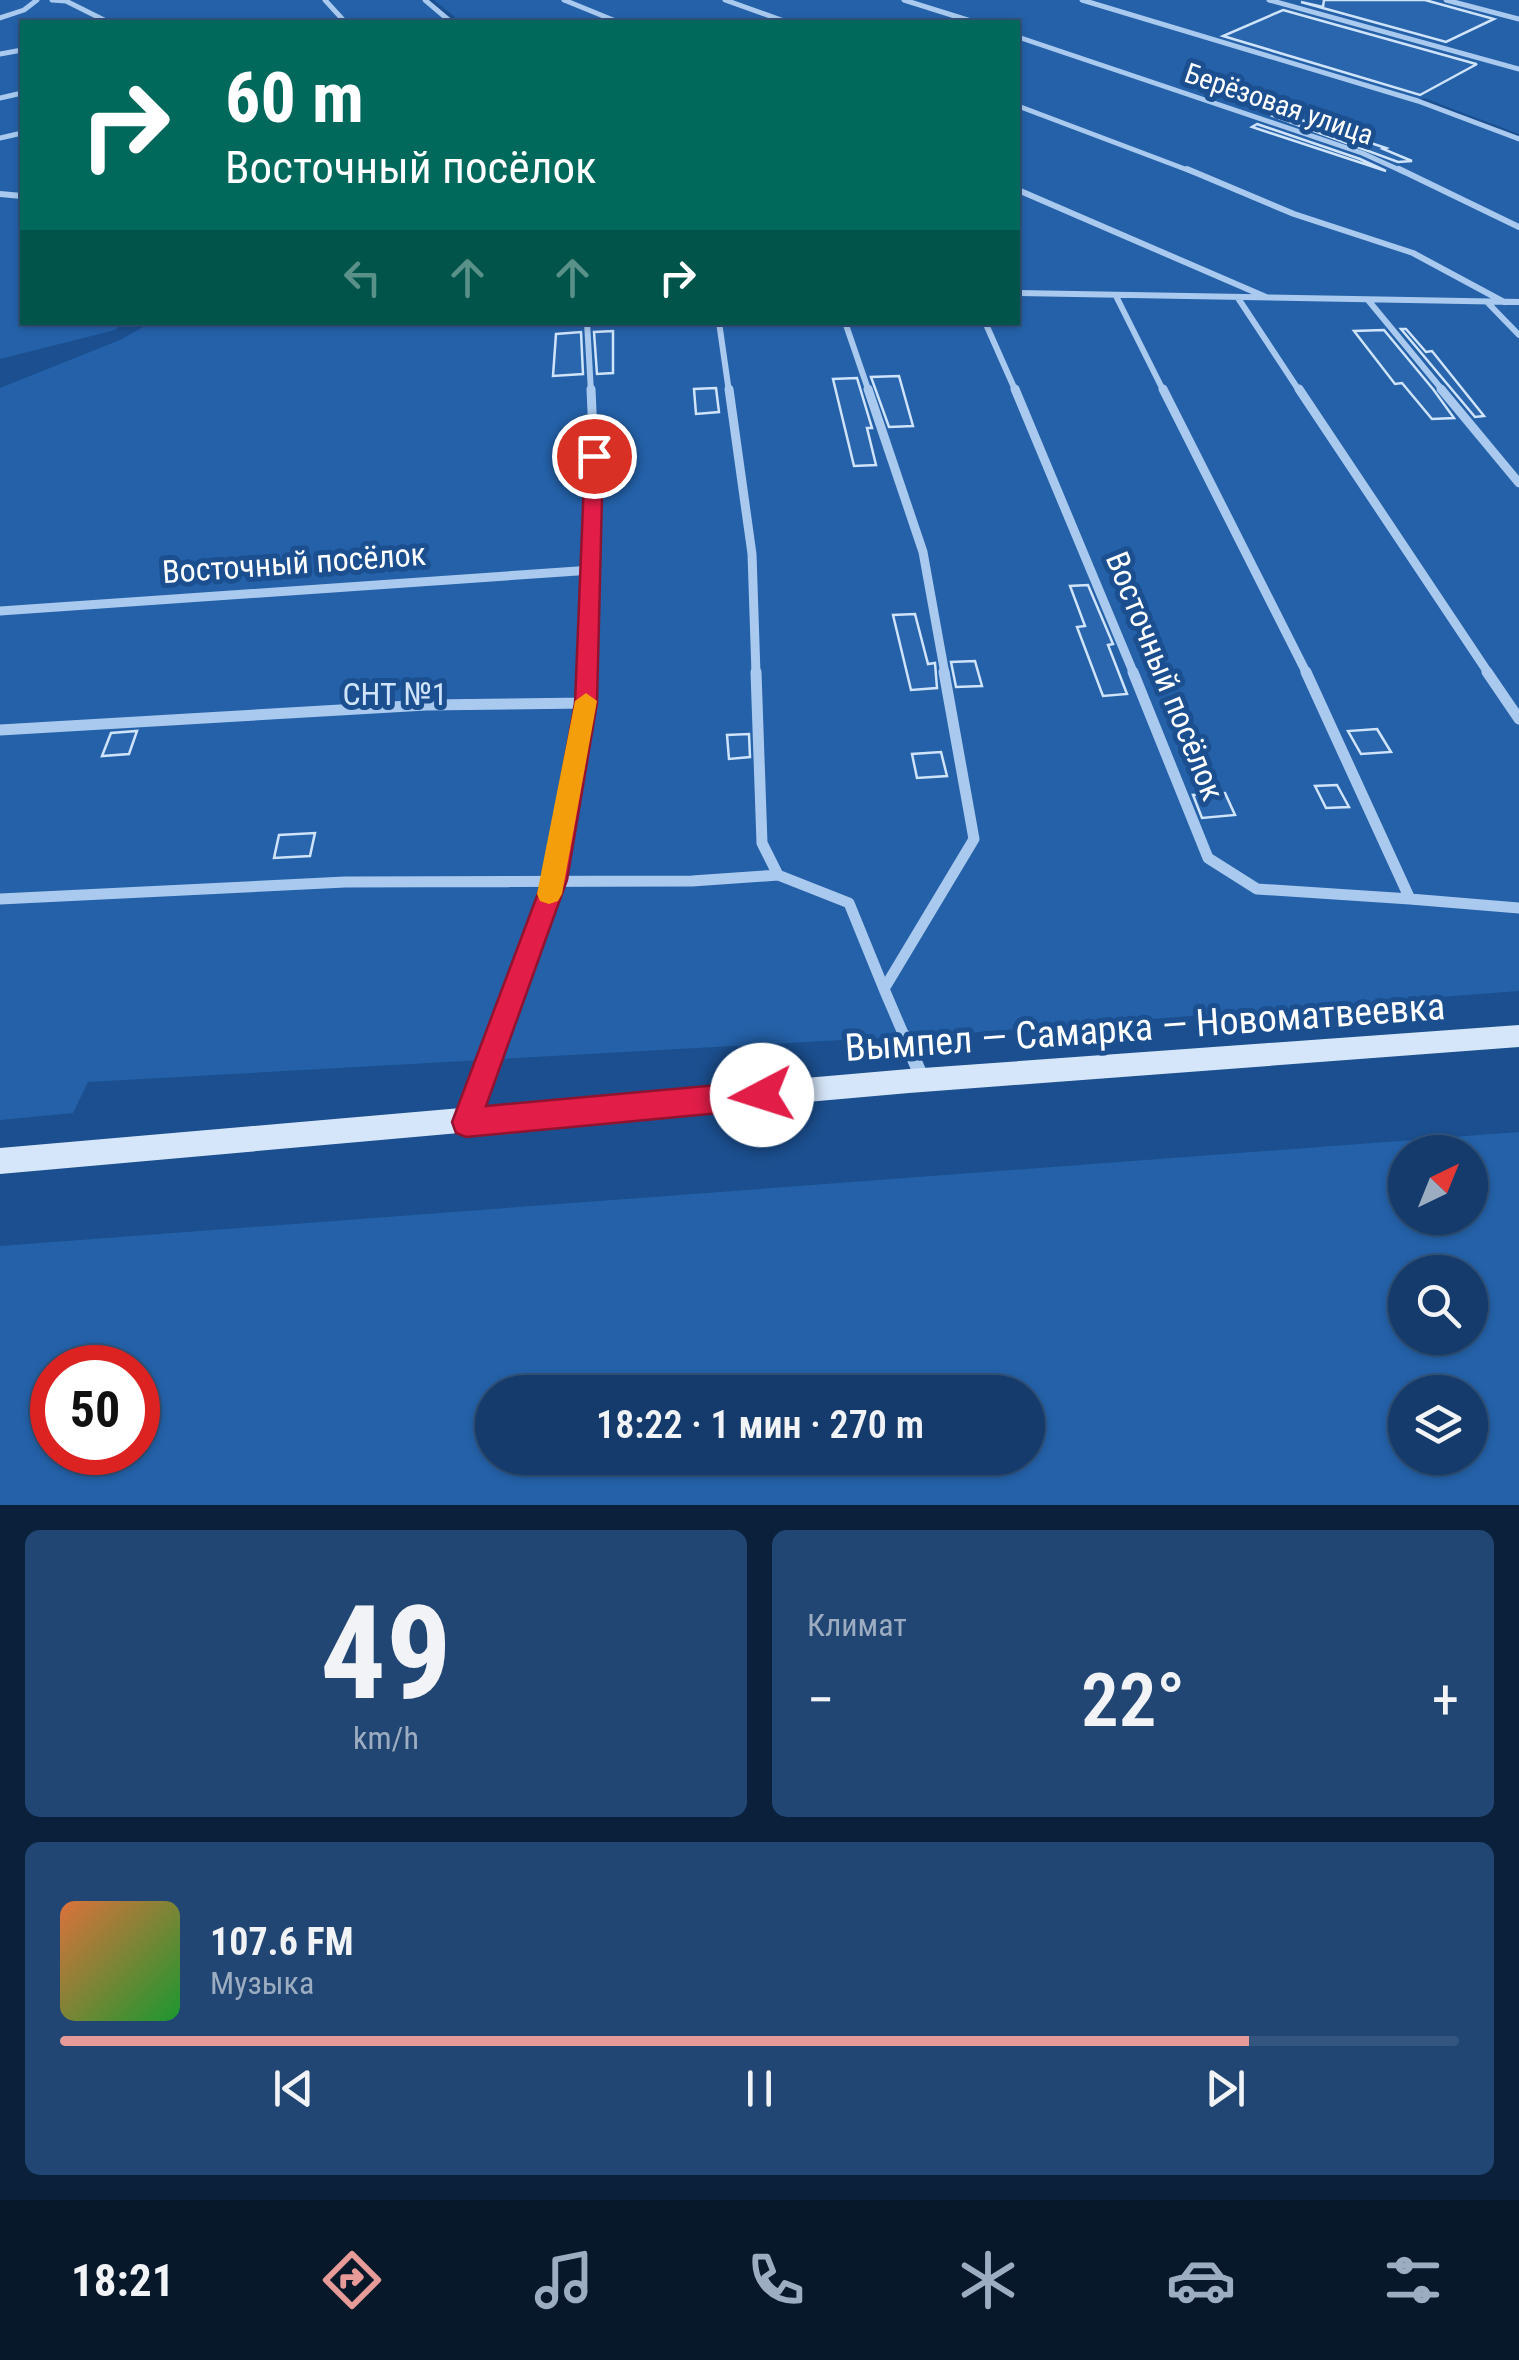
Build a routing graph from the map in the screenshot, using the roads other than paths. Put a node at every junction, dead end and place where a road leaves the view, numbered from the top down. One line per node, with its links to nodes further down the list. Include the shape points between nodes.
1 (36, 0): 11 (street)
2 (52, 0): 13 (street)
3 (324, 0): 14 (street)
4 (425, 0): 15 (street)
5 (564, 0): 16 (street)
6 (725, 0): 17 (street)
7 (904, 0): 18 (street)
8 (1082, 0): 22 (street, via 1418,100)
9 (1269, 0): 20 (street)
10 (1446, 0): 12 (street)
11 (0, 18)
12 (1519, 19)
13 (104, 20)
14 (343, 20)
15 (449, 20)
16 (613, 20)
17 (781, 20)
18 (968, 20)
19 (1020, 38): 24 (street, Берёзовая улица, via 1362,154)
20 (1519, 69)
21 (1020, 107): 31 (street, via 1294,214 1414,253)
22 (1519, 138)
23 (1020, 191): 28 (street)
24 (1519, 227)
25 (1020, 291): 26 (street)
26 (1116, 296): 27 (street); 47 (street, via 1297,653)
27 (1238, 298): 28 (street); 42 (street)
28 (1272, 300): 29 (street)
29 (1368, 300): 30 (street); 38 (street)
30 (1488, 302): 31 (street); 37 (street)
31 (1504, 302): 32 (street)
32 (1519, 302)
33 (586, 325): 39 (street)
34 (719, 325): 44 (street, via 752,554 762,843)
35 (845, 325): 49 (street, via 923,552 974,839)
36 (986, 325): 47 (street, Восточный посёлок, via 1208,858 1257,889)
37 (1519, 335)
38 (1519, 483)
39 (592, 570): 40 (street, Восточный посёлок); 41 (street)
40 (0, 611)
41 (586, 703): 43 (street, via 426,705); 45 (street)
42 (1519, 720)
43 (0, 730)
44 (778, 875): 45 (street, via 692,882); 49 (street, via 848,903)
45 (555, 880): 46 (street); 52 (street)
46 (0, 898)
47 (1410, 899): 48 (street, Восточный посёлок)
48 (1519, 908)
49 (884, 990): 51 (street)
50 (1519, 1036): 51 (main road, Вымпел — Самарка — Новоматвеевка)
51 (924, 1082): 52 (main road, Вымпел — Самарка — Новоматвеевка)
52 (466, 1122): 53 (main road, Вымпел — Самарка — Новоматвеевка)
53 (0, 1161)

